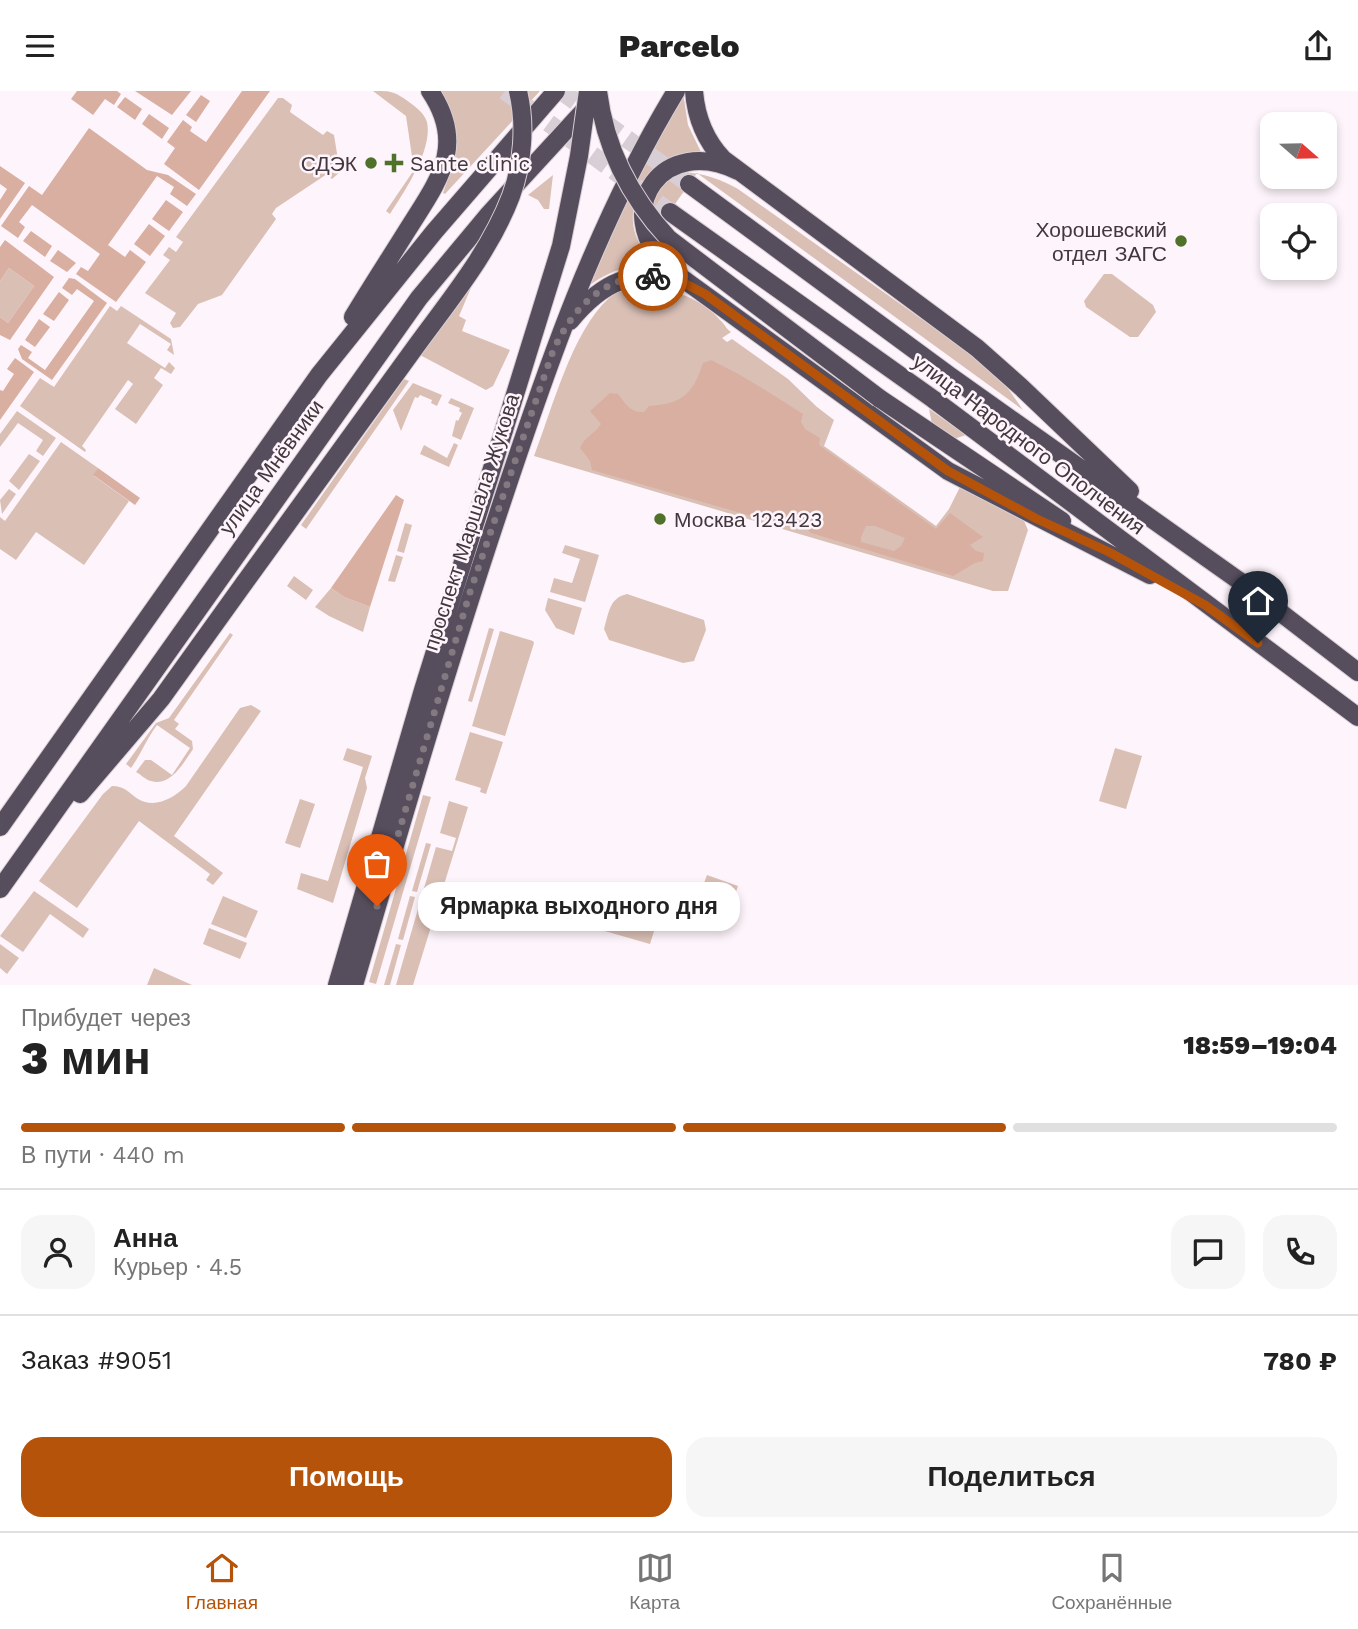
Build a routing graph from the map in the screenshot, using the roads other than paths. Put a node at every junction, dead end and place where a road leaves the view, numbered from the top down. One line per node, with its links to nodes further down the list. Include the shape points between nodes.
1 (430, 91): 13 (main road, via 447,135 440,177)
2 (518, 91): 20 (main road, bridge, via 523,124 518,172 494,234 161,699)
3 (556, 91): 13 (main road, улица Мнёвники)
4 (588, 91): 22 (main road, проспект Маршала Жукова, bridge, via 561,246 419,701)
5 (600, 91): 15 (main road, bridge, via 603,122 625,181 669,240 879,398); 20 (main road, улица Мнёвники, via 419,298)
6 (676, 91): 12 (main road, проспект Маршала Жукова, via 615,204)
7 (694, 91): 8 (main road, via 706,138)
8 (738, 171): 11 (main road, via 711,160 687,162 658,177 646,197 642,220 650,244); 14 (main road, via 977,348)
9 (689, 184): 14 (main road, улица Народного Ополчения)
10 (670, 212): 16 (main road, улица Народного Ополчения, via 933,399)
11 (690, 285): 12 (main road, via 652,276 612,283 578,311); 15 (main road, via 948,471)
12 (553, 351): 23 (main road, проспект Маршала Жукова, via 470,592)
13 (319, 375): 19 (main road, улица Мнёвники)
14 (1175, 535): 17 (main road, улица Народного Ополчения)
15 (1109, 552): 16 (main road)
16 (1205, 605): 18 (main road, улица Народного Ополчения)
17 (1358, 672)
18 (1358, 717)
19 (0, 827)
20 (16, 868): 21 (main road, улица Мнёвники)
21 (0, 889)
22 (337, 985)
23 (354, 985)

